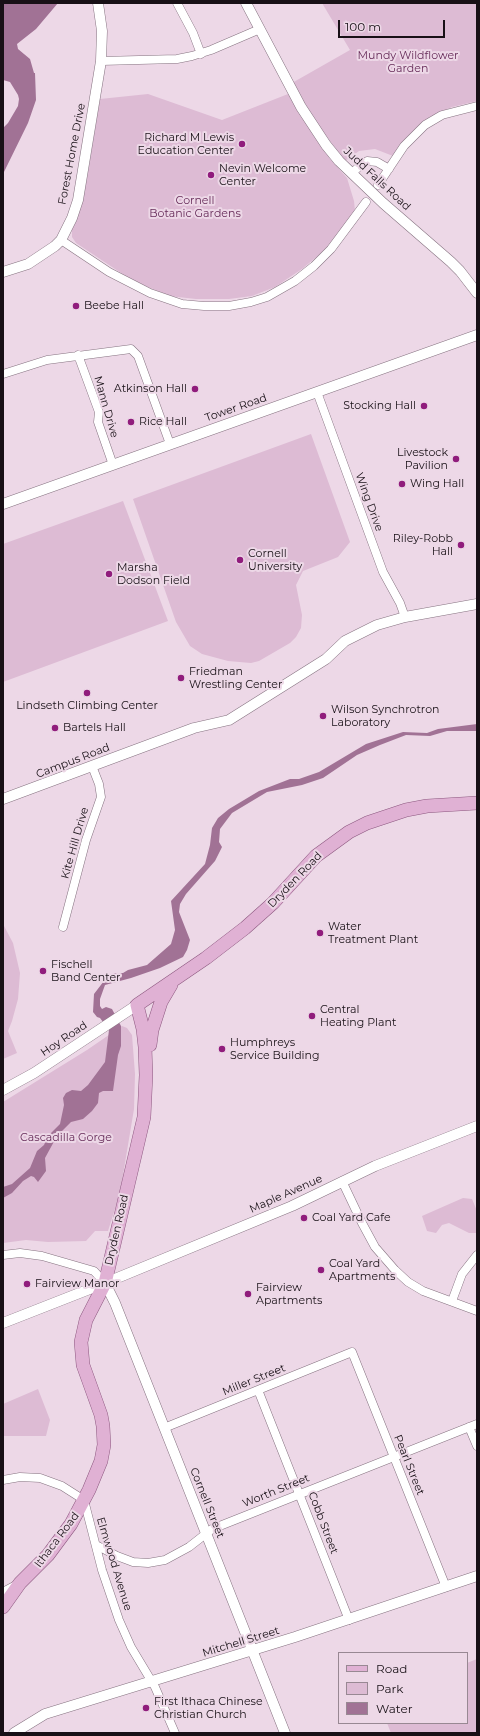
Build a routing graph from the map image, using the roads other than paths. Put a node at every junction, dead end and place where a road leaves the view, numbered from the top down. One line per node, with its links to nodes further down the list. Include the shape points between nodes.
1 (98, 3): 6 (street, Forest Home Drive, via 102,31)
2 (177, 3): 5 (street)
3 (246, 3): 4 (street, Judd Falls Road)
4 (260, 29): 5 (street); 9 (street, Judd Falls Road, via 311,123 339,161)
5 (201, 54): 6 (street, via 177,59)
6 (101, 61): 12 (street, Forest Home Drive, via 78,200)
7 (477, 106): 8 (street, via 442,116 425,126 407,142)
8 (389, 169): 9 (street, via 377,162 367,161); 10 (street)
9 (352, 173): 14 (street, Judd Falls Road, via 451,262)
10 (378, 185)
11 (366, 202): 12 (street, via 331,249 295,281 267,297 229,306 182,304 150,293 109,272)
12 (61, 240): 13 (street, Forest Home Drive, via 28,264)
13 (3, 272)
14 (477, 293)
15 (477, 335): 18 (street, Tower Road)
16 (78, 355): 17 (street, via 47,360); 19 (street, via 131,349 138,356); 20 (street, Mann Drive)
17 (3, 374)
18 (317, 392): 19 (street, Tower Road); 23 (street, Wing Drive, via 383,572)
19 (170, 444): 20 (street, Tower Road)
20 (113, 465): 21 (street, Tower Road)
21 (3, 504)
22 (477, 604): 23 (street, Campus Road)
23 (405, 617): 24 (street, Campus Road, via 377,625 348,639 326,659 232,719 197,727)
24 (92, 766): 25 (street, Campus Road); 27 (street, Kite Hill Drive, via 101,797 86,840)
25 (3, 799)
26 (477, 803): 28 (main road, Dryden Road, via 406,810 367,822 349,832 316,856 273,903 245,928)
27 (64, 927)
28 (174, 980): 29 (main road, Dryden Road); 30 (main road, Dryden Road, via 155,1018)
29 (137, 1004): 30 (main road, Dryden Road, via 143,1029); 31 (street, Hoy Road, via 34,1073)
30 (146, 1069): 36 (main road, Dryden Road, via 144,1117)
31 (3, 1090)
32 (477, 1126): 33 (street, Maple Avenue, via 397,1156)
33 (342, 1181): 36 (street, Maple Avenue, via 292,1206); 37 (street, via 375,1247 395,1270 423,1291)
34 (3, 1255): 36 (street, via 20,1253 42,1256 94,1271)
35 (477, 1255): 37 (street, via 462,1274)
36 (105, 1283): 39 (street); 43 (street, Cornell Street); 48 (main road, Ithaca Road, via 86,1320 81,1342 83,1365 101,1415 104,1435 101,1461)
37 (452, 1301): 38 (street)
38 (477, 1310)
39 (3, 1323)
40 (352, 1352): 41 (street, Miller Street); 45 (street, Pearl Street)
41 (258, 1390): 43 (street, Miller Street); 47 (street, Cobb Street)
42 (473, 1425): 44 (street); 45 (street, Worth Street)
43 (164, 1428): 49 (street, Cornell Street)
44 (477, 1446)
45 (394, 1456): 47 (street, Worth Street); 52 (street, Pearl Street)
46 (3, 1480): 48 (street, via 20,1477 40,1478 62,1486)
47 (300, 1494): 49 (street, Worth Street, via 214,1528); 54 (street, Cobb Street)
48 (84, 1500): 50 (street, Elmwood Avenue); 53 (main road, Ithaca Road, via 71,1524 48,1554)
49 (206, 1534): 50 (street, Worth Street, via 173,1557 148,1563 124,1560); 55 (street, Cornell Street)
50 (96, 1545): 56 (street, Elmwood Avenue, via 119,1620 131,1647)
51 (477, 1576): 52 (street, Mitchell Street)
52 (446, 1587): 54 (street, Mitchell Street)
53 (4, 1598)
54 (349, 1620): 55 (street, Mitchell Street)
55 (252, 1650): 56 (street, Mitchell Street); 59 (street, Cornell Street)
56 (152, 1680): 57 (street, Mitchell Street, via 45,1714); 58 (street, Elmwood Avenue)
57 (14, 1733)
58 (175, 1733)
59 (285, 1733)

